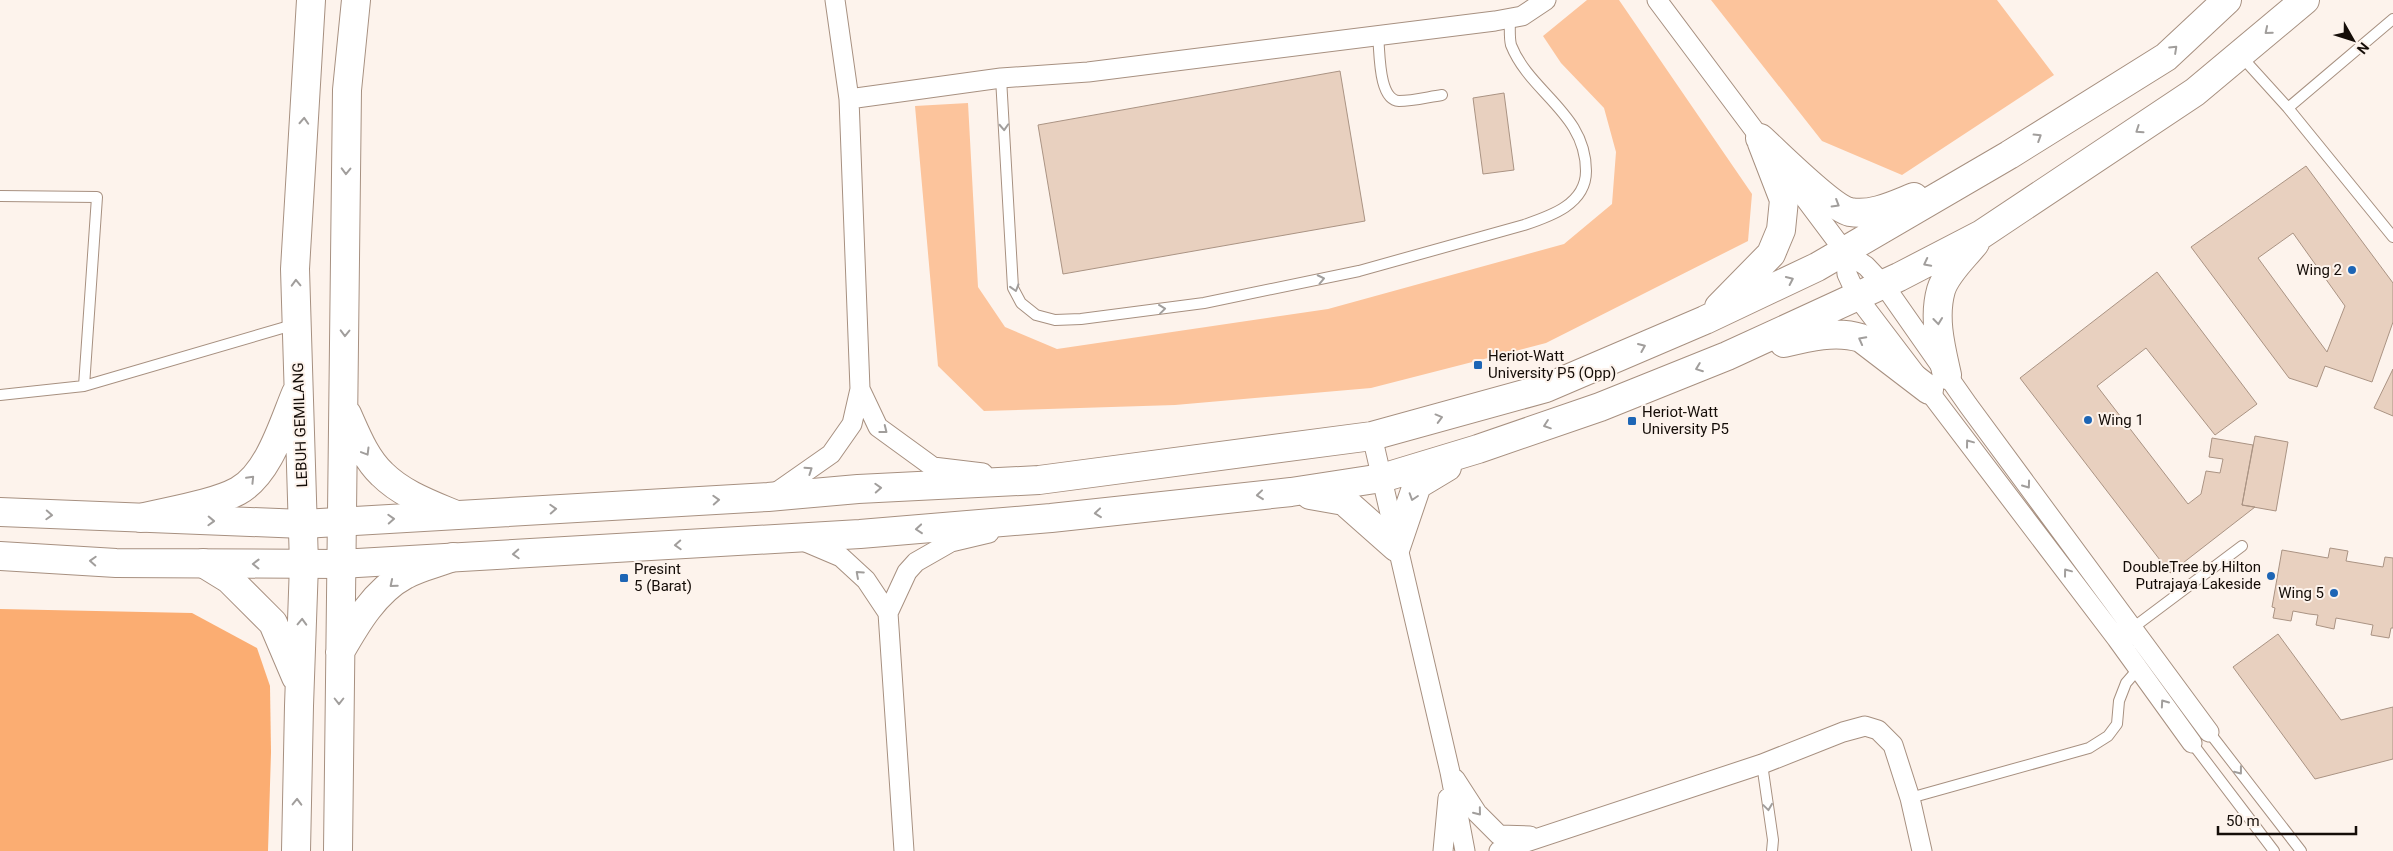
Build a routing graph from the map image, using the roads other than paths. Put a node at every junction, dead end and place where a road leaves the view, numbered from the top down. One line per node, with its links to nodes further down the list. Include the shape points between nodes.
1 (311, 0): 27 (street, LEBUH GEMILANG, one-way to 1, via 295,269)
2 (356, 0): 14 (street)
3 (370, 0): 14 (street)
4 (835, 0): 16 (street)
5 (1546, 0): 9 (street, via 1522,16)
6 (1657, 0): 18 (street)
7 (2227, 0): 19 (street, one-way to 7, via 2166,57)
8 (2305, 0): 12 (street, one-way to 12)
9 (1510, 18): 11 (street); 13 (lane, one-way to 9, via 1013,288 1021,303 1036,315 1055,320 1081,319 1204,304 1359,271 1524,225 1552,216 1568,206 1581,192 1586,177 1586,155 1578,132 1523,64 1511,43)
10 (2393, 20): 17 (lane)
11 (1378, 36): 13 (street, via 1088,72); 15 (lane, via 1388,97 1397,101)
12 (2240, 55): 17 (lane); 21 (street, one-way to 21, via 2195,92)
13 (1001, 78): 16 (street)
14 (347, 90): 34 (street, one-way to 34)
15 (1442, 95)
16 (848, 99): 32 (street)
17 (2288, 108): 22 (lane)
18 (1760, 138): 19 (street, one-way to 19, via 1832,203 1849,212 1868,213 1895,205); 23 (street); 26 (street, via 1784,200 1781,230 1771,254)
19 (2009, 155): 23 (street)
20 (0, 196): 31 (lane, via 97,197)
21 (1982, 234): 24 (street, one-way to 24); 29 (street, one-way to 29, via 1941,289 1937,313)
22 (2393, 237)
23 (1844, 252): 24 (street, via 1866,266); 25 (street, via 1847,274); 26 (street, one-way to 23)
24 (1884, 285): 25 (street); 29 (street)
25 (1858, 298): 28 (street); 29 (street)
26 (1705, 320): 35 (street, one-way to 26, via 1546,388)
27 (297, 324): 30 (street, LEBUH GEMILANG); 31 (lane)
28 (1727, 356): 29 (street, one-way to 28, via 1850,335 1818,336); 36 (street, one-way to 36, via 1600,407)
29 (1938, 382): 56 (street, one-way to 56); 57 (street, one-way to 29)
30 (299, 385): 43 (street, one-way to 30, via 238,491 253,478 271,452); 46 (street, LEBUH GEMILANG)
31 (84, 386): 33 (lane)
32 (860, 389): 38 (street, one-way to 38, via 878,427 933,467); 40 (street, one-way to 32, via 831,454 852,424)
33 (0, 395)
34 (344, 408): 42 (street, one-way to 42, via 365,452 381,474 408,494); 45 (street)
35 (1372, 436): 37 (street); 38 (street)
36 (1478, 449): 37 (street); 49 (street, one-way to 49, via 1416,485)
37 (1382, 478): 39 (street); 49 (street)
38 (1039, 480): 40 (street, one-way to 38)
39 (1291, 492): 44 (street, one-way to 44); 49 (street, via 1344,501)
40 (768, 497): 42 (street, one-way to 40)
41 (0, 512): 43 (street, one-way to 43)
42 (456, 515): 45 (street, one-way to 42)
43 (141, 518): 46 (street, one-way to 46)
44 (1051, 518): 47 (street, one-way to 47); 55 (street, via 951,542 916,562 907,572)
45 (342, 522): 46 (street); 54 (street)
46 (303, 524): 53 (street, LEBUH GEMILANG)
47 (797, 538): 51 (street, one-way to 51); 55 (street, one-way to 47, via 866,580 841,557)
48 (2242, 546): 56 (lane)
49 (1396, 547): 64 (street)
50 (0, 556): 52 (street, one-way to 50, via 116,563)
51 (453, 558): 54 (street); 58 (street, one-way to 58, via 404,575 362,615)
52 (203, 563): 53 (street, one-way to 52); 60 (street, via 229,579 274,623)
53 (304, 564): 54 (street); 60 (street, LEBUH GEMILANG, one-way to 53)
54 (340, 564): 58 (street)
55 (888, 613): 69 (street)
56 (2133, 628): 57 (lane); 61 (street)
57 (2117, 639): 59 (street)
58 (339, 652): 68 (street, one-way to 68)
59 (2138, 668): 62 (street, one-way to 59); 65 (lane, via 2126,683 2119,701 2117,724 2108,736 2089,748)
60 (299, 686): 67 (street, LEBUH GEMILANG, one-way to 60)
61 (2209, 732): 76 (lane, one-way to 76)
62 (2192, 743): 75 (lane)
63 (1762, 764): 65 (street, via 1865,726 1878,730 1893,745); 66 (street); 73 (lane, one-way to 73)
64 (1450, 772): 66 (street, one-way to 66, via 1477,813 1499,835); 70 (street); 71 (street)
65 (1910, 798): 74 (street)
66 (1547, 836): 72 (street)
67 (296, 851)
68 (338, 851)
69 (904, 851)
70 (1443, 851)
71 (1465, 851)
72 (1500, 851)
73 (1772, 851)
74 (1922, 851)
75 (2274, 851)
76 (2301, 851)

